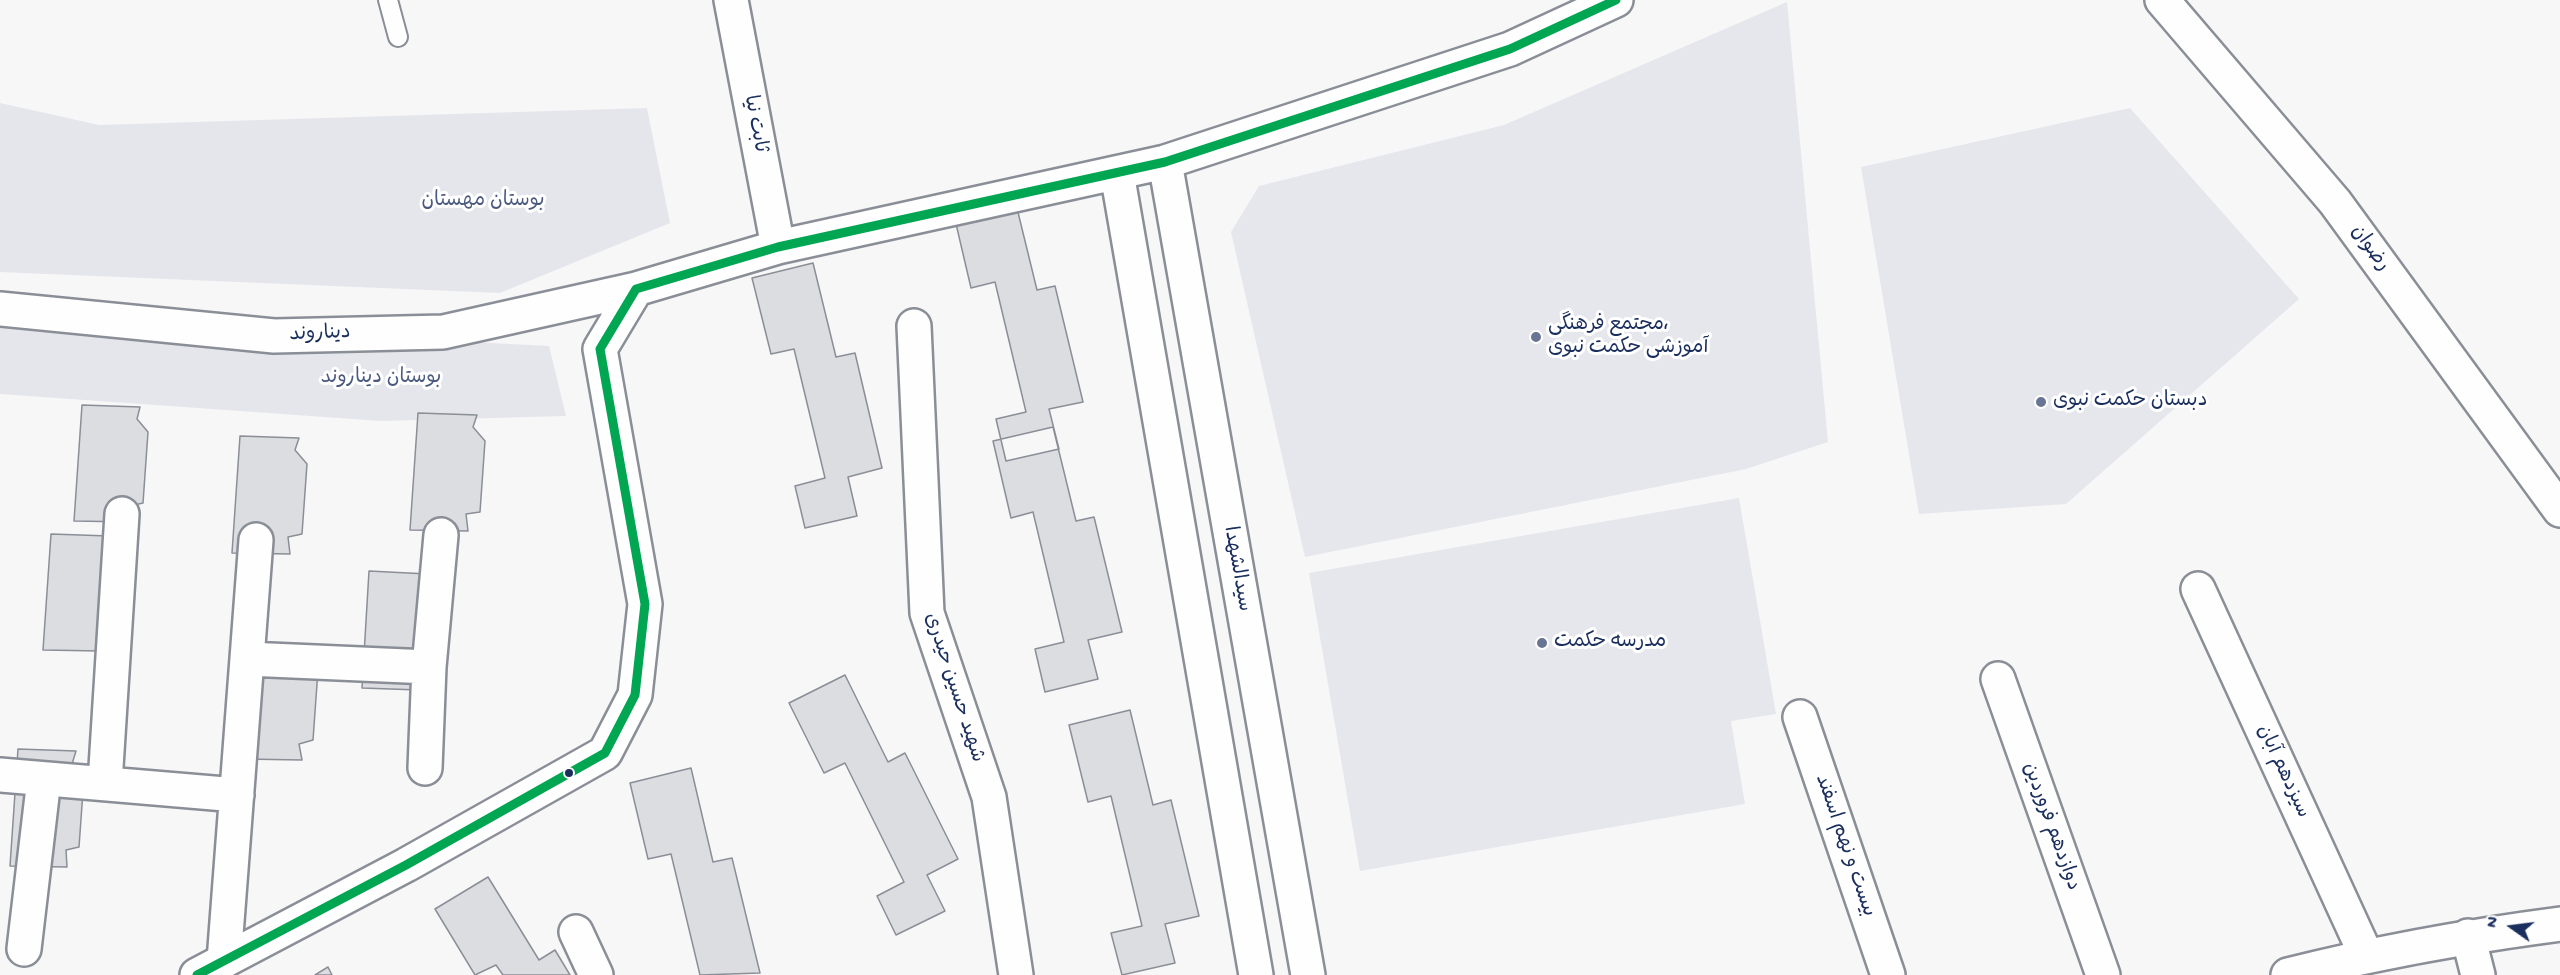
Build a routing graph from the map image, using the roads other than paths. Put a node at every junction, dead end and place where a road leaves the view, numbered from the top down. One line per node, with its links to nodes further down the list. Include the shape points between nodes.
1 (388, 0): 5 (lane)
2 (731, 0): 8 (main road, ثابت نیا)
3 (1616, 0): 6 (main road, via 1510,49)
4 (2162, 0): 12 (main road, رضوان, via 2335,202)
5 (398, 37)
6 (1165, 162): 7 (main road); 35 (main road, سیدالشهدا)
7 (1117, 173): 8 (main road); 34 (main road)
8 (778, 247): 9 (main road)
9 (636, 290): 10 (main road, دیناروند, via 444,332 274,336); 31 (main road, via 600,349 645,604 635,695 605,753 406,865)
10 (0, 309)
11 (914, 326): 33 (main road, شهید حسین حیدری, via 927,613 989,797)
12 (2560, 510)
13 (122, 514): 24 (main road)
14 (441, 535): 18 (main road)
15 (256, 540): 17 (main road)
16 (2198, 589): 30 (main road, سیزدهم آبان)
17 (247, 659): 18 (main road); 25 (main road)
18 (429, 667): 21 (main road)
19 (1998, 679): 37 (main road, دوازدهم فروردین)
20 (1800, 717): 36 (main road, بیست و نهم اسفند)
21 (425, 768)
22 (0, 775): 23 (main road)
23 (44, 779): 24 (main road); 29 (main road)
24 (105, 783): 25 (main road)
25 (237, 795): 31 (main road)
26 (2560, 924): 28 (main road)
27 (576, 932): 32 (main road)
28 (2468, 936): 30 (main road); 39 (main road)
29 (24, 949)
30 (2366, 955): 38 (main road)
31 (210, 968)
32 (596, 975)
33 (1016, 975)
34 (1256, 975)
35 (1308, 975)
36 (1888, 975)
37 (2103, 975)
38 (2288, 975)
39 (2478, 975)

